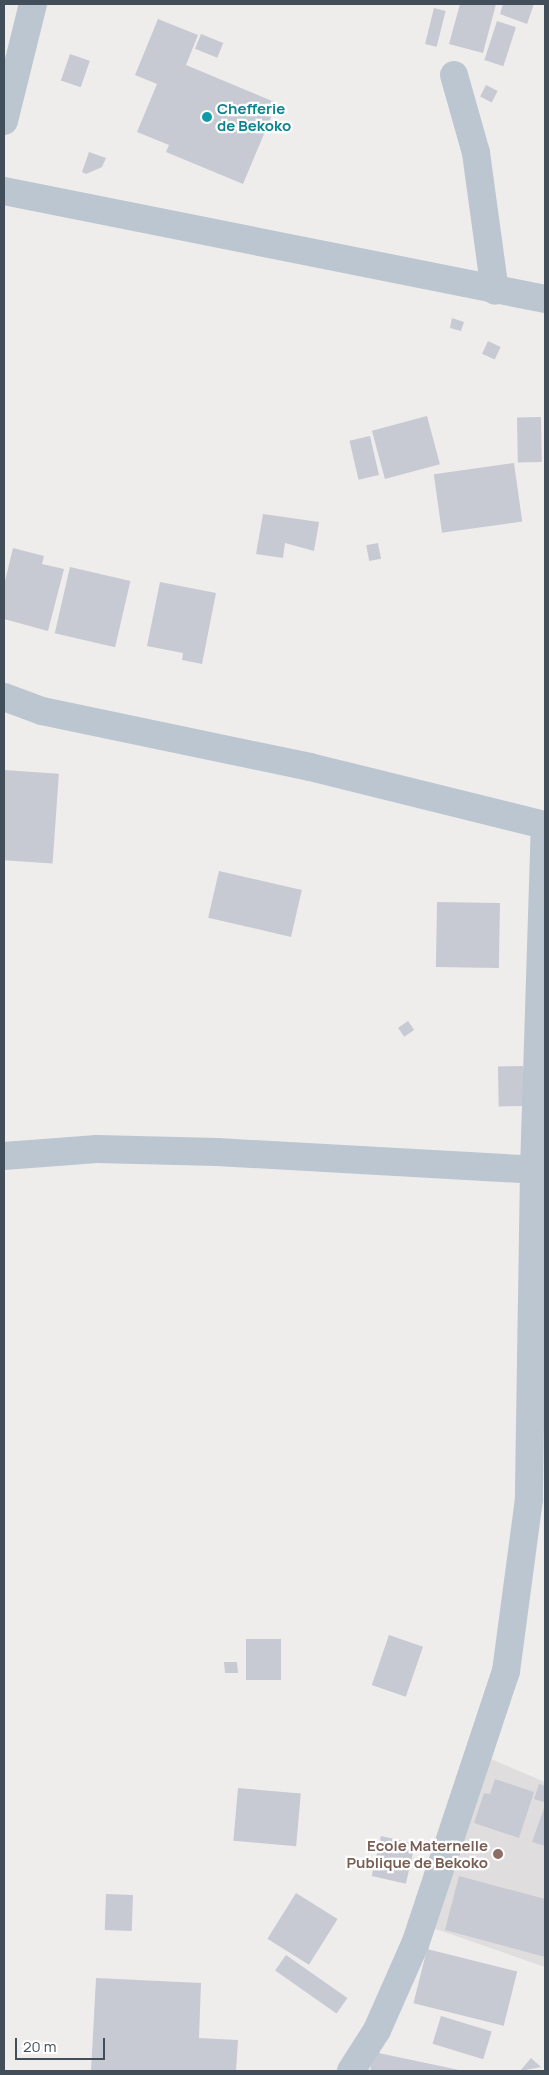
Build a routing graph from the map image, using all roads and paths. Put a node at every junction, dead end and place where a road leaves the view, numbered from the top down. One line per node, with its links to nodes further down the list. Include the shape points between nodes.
1 (33, 4): 3 (street)
2 (454, 75): 5 (street, via 476,154)
3 (4, 121)
4 (4, 191): 5 (street)
5 (495, 291): 6 (street)
6 (545, 299)
7 (4, 697): 8 (street, via 42,711 310,767)
8 (545, 825): 10 (street)
9 (4, 1156): 10 (street, via 117,1150)
10 (534, 1170): 11 (street, via 530,1499 506,1671 415,1944 377,2030)
11 (352, 2071)

